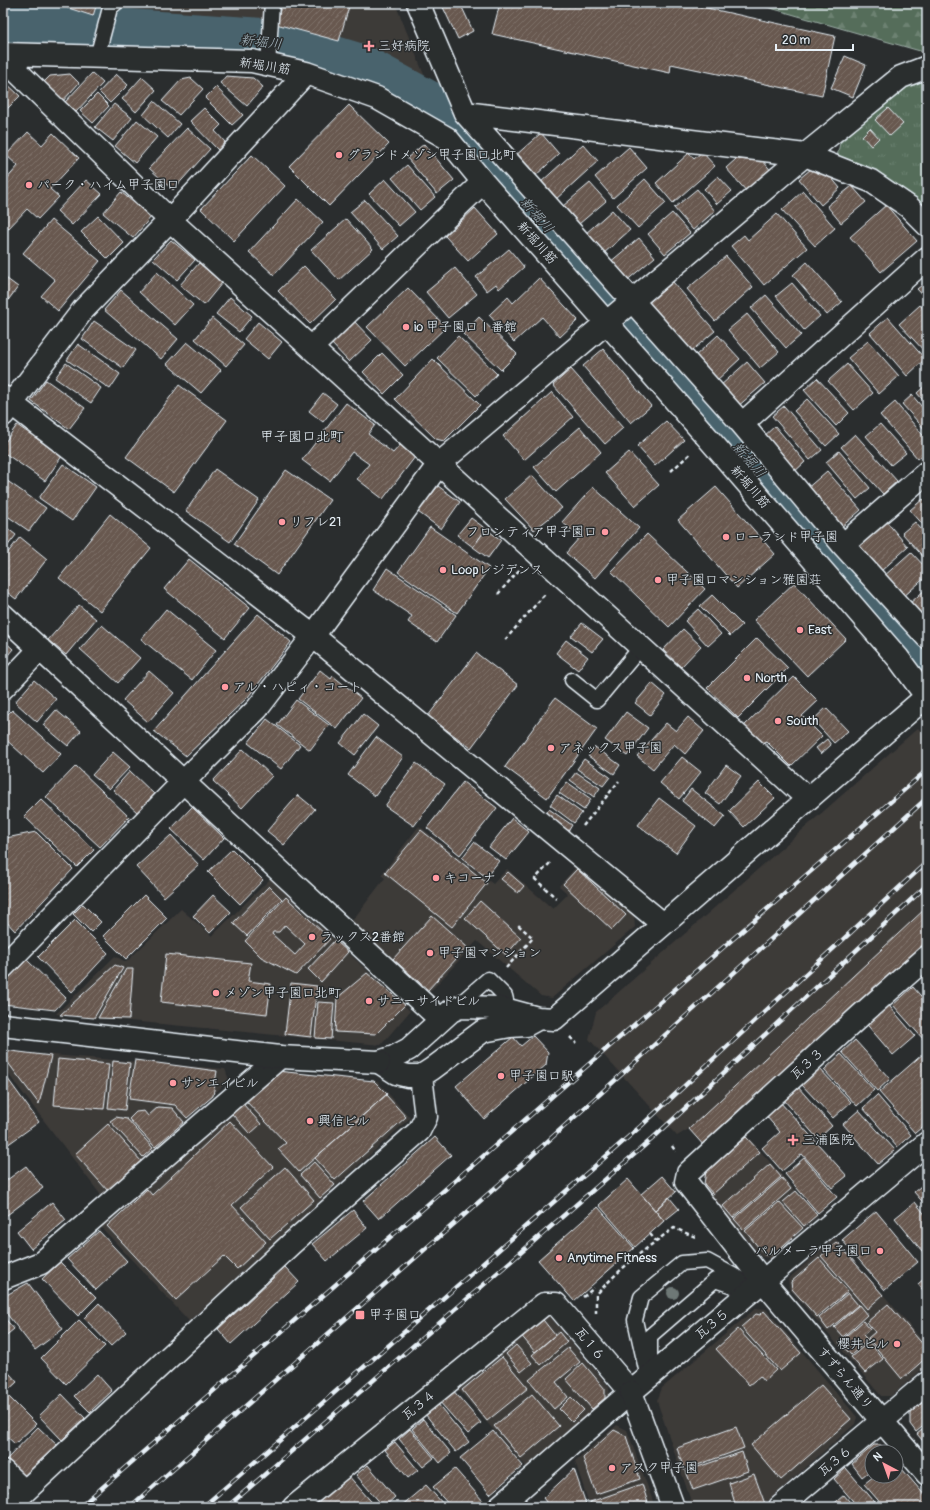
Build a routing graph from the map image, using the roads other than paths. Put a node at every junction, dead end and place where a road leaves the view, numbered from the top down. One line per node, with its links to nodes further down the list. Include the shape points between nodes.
1 (116, 3): 4 (lane, via 110,8)
2 (272, 3): 6 (lane)
3 (418, 3): 10 (street)
4 (100, 49): 5 (street, 新堀川筋); 6 (street, 新堀川筋, via 252,61)
5 (3, 54)
6 (268, 56): 9 (street, 新堀川筋)
7 (3, 58): 14 (street)
8 (927, 67): 12 (street, via 901,77)
9 (306, 73): 11 (street, 新堀川筋, via 377,98); 14 (street)
10 (465, 113): 11 (street); 12 (street); 17 (street)
11 (447, 138): 13 (street, 新堀川筋)
12 (805, 155): 15 (street, via 870,181 908,207); 17 (street)
13 (483, 182): 17 (street, 新堀川筋); 18 (street)
14 (170, 220): 18 (street); 19 (street, via 83,310)
15 (927, 224)
16 (927, 258): 20 (street)
17 (620, 312): 20 (street); 21 (street); 31 (street, 新堀川筋)
18 (311, 348): 21 (street)
19 (6, 406): 25 (street)
20 (742, 424): 23 (street)
21 (439, 464): 25 (street); 27 (street)
22 (927, 472): 23 (street)
23 (843, 545): 26 (street)
24 (3, 615): 28 (street)
25 (313, 636): 32 (street, via 257,709); 34 (street)
26 (927, 637)
27 (641, 647): 29 (lane, via 597,700); 33 (street)
28 (40, 649): 30 (street); 32 (street)
29 (572, 680)
30 (3, 688)
31 (927, 696): 33 (street)
32 (183, 782): 36 (street); 37 (street)
33 (808, 799): 34 (street)
34 (663, 924): 38 (street, via 554,1019 538,1018 526,1025)
35 (927, 957): 44 (street, 瓦３３)
36 (3, 967)
37 (446, 1016): 38 (street, via 460,1007); 38 (lane, via 488,979 505,996 506,1000); 41 (street, via 409,1049 394,1057)
38 (498, 1018): 42 (street)
39 (3, 1025): 40 (street)
40 (280, 1057): 41 (street); 45 (street, via 41,1263)
41 (387, 1067): 42 (street, via 408,1076)
42 (421, 1076): 54 (street, via 426,1117 419,1131 292,1243)
43 (927, 1142): 46 (street, 瓦３５)
44 (688, 1173): 46 (street, すずらん通り, via 686,1182 690,1189)
45 (3, 1278)
46 (756, 1287): 48 (street, 瓦３５); 48 (lane, via 715,1280 650,1336); 48 (lane, via 707,1262 682,1263 641,1297 635,1320); 51 (street, すずらん通り)
47 (544, 1304): 50 (street, 瓦１６, via 556,1304); 56 (street, 瓦３４)
48 (649, 1377): 50 (street, 瓦３５)
49 (927, 1383): 51 (street, 瓦３６)
50 (630, 1392): 57 (street, 瓦３５); 58 (street, 瓦１６)
51 (882, 1422): 53 (street, すずらん通り); 59 (street, 瓦３６)
52 (3, 1471): 54 (street)
53 (927, 1474)
54 (24, 1491): 55 (street)
55 (8, 1507)
56 (294, 1507)
57 (499, 1507)
58 (673, 1507)
59 (780, 1507)

